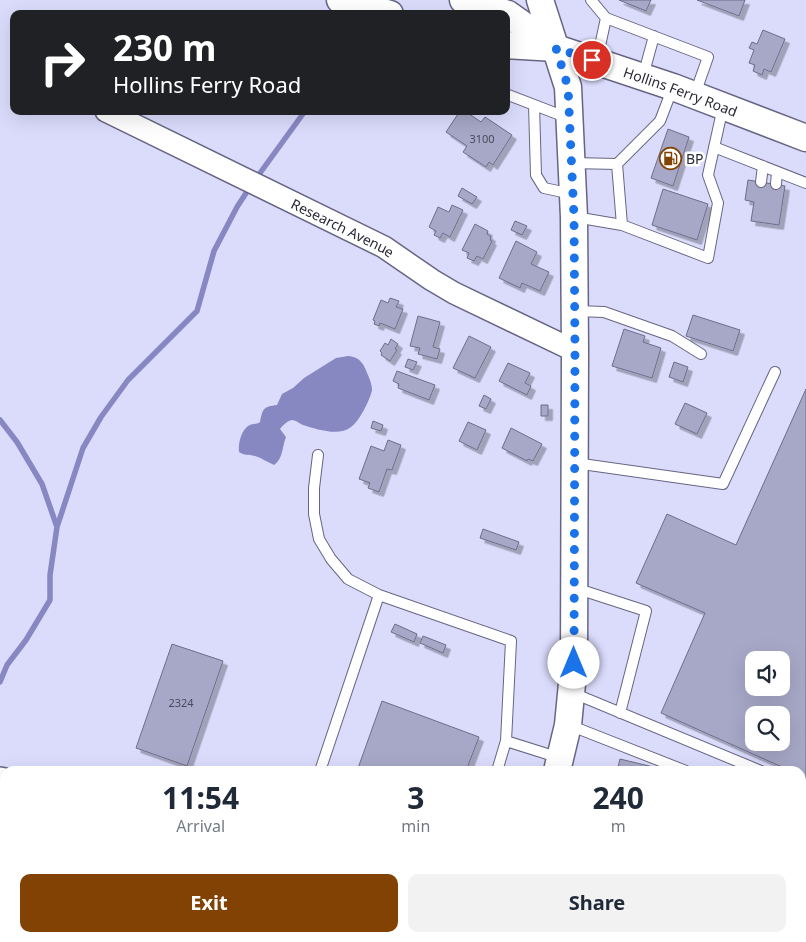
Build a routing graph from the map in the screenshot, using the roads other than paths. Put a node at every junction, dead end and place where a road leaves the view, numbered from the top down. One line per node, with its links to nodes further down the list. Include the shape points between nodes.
1 (340, 0): 5 (street)
2 (463, 0): 6 (street, Hollins Ferry Road)
3 (540, 0): 11 (street)
4 (590, 0): 8 (lane)
5 (376, 10)
6 (495, 10)
7 (510, 15): 11 (street, Hollins Ferry Road)
8 (606, 18): 9 (lane); 12 (lane)
9 (654, 36): 13 (lane); 14 (lane, via 708,57)
10 (510, 45): 11 (street, Hollins Ferry Road)
11 (556, 48): 12 (street, Hollins Ferry Road); 19 (street, via 568,87)
12 (597, 61): 13 (street, Hollins Ferry Road)
13 (643, 77): 14 (street, Hollins Ferry Road)
14 (684, 91): 17 (street, Hollins Ferry Road); 23 (lane, via 660,122)
15 (510, 96): 16 (lane)
16 (534, 105): 19 (lane); 29 (lane, via 536,175 544,188)
17 (724, 106): 20 (street, Hollins Ferry Road); 21 (lane)
18 (114, 115): 32 (street, Research Avenue, via 384,247 454,292)
19 (569, 118): 22 (street)
20 (806, 138)
21 (714, 147): 24 (lane); 30 (lane, via 708,175 718,203 708,258)
22 (571, 163): 23 (lane); 29 (street)
23 (617, 164): 30 (lane)
24 (763, 166): 25 (lane); 26 (lane)
25 (777, 172): 27 (lane); 28 (lane)
26 (762, 182)
27 (806, 183)
28 (776, 184)
29 (573, 205): 30 (lane); 31 (street)
30 (622, 224)
31 (575, 311): 32 (street); 33 (lane, via 604,312 672,336)
32 (575, 351): 36 (street)
33 (701, 354)
34 (775, 372): 36 (lane, via 723,484)
35 (318, 455): 38 (lane, via 314,514 319,539 348,579)
36 (574, 463): 37 (street)
37 (574, 588): 39 (street); 40 (lane, via 646,611)
38 (379, 596): 42 (lane, via 511,642); 44 (lane)
39 (572, 692): 40 (lane); 41 (street)
40 (620, 713): 47 (lane)
41 (568, 725): 43 (street); 46 (lane)
42 (506, 741): 43 (lane); 45 (lane)
43 (559, 765)
44 (322, 766)
45 (498, 766)
46 (673, 766)
47 (749, 766)

